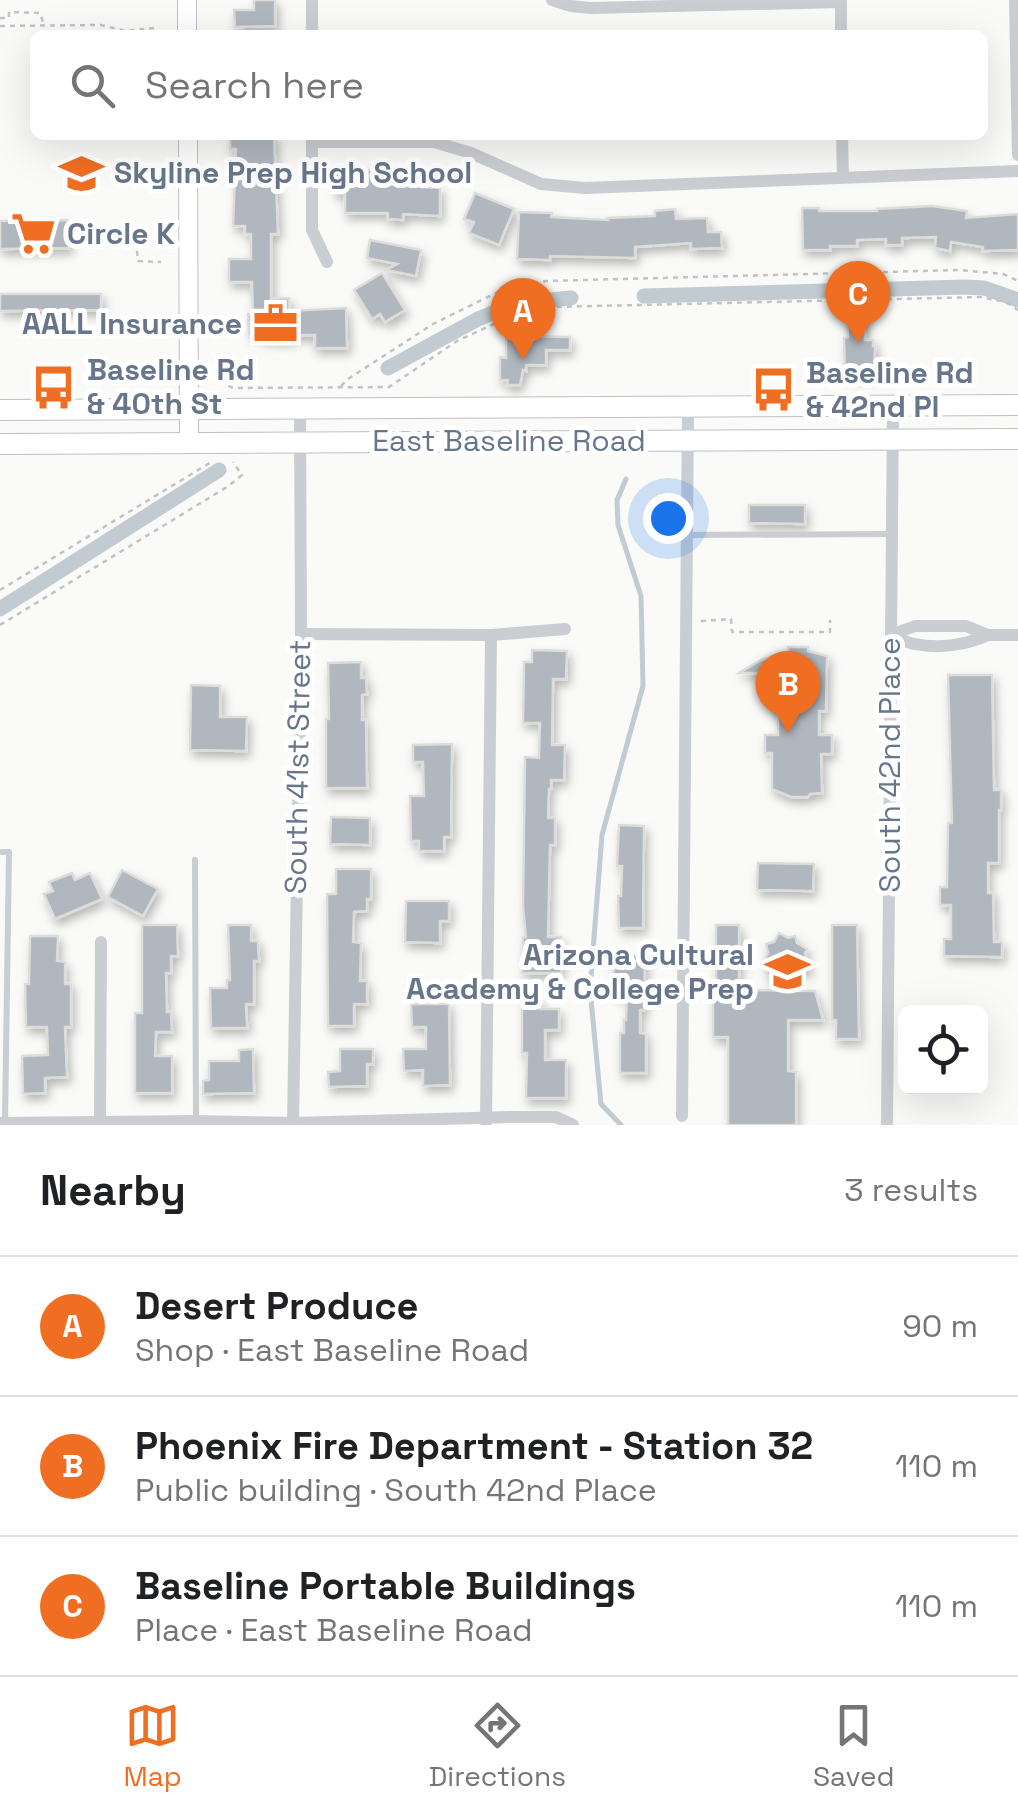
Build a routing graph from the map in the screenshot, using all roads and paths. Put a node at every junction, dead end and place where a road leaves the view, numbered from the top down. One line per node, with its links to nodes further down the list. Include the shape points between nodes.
1 (187, 0): 12 (main road)
2 (312, 0): 13 (street)
3 (552, 0): 5 (street, via 590,8)
4 (1014, 0): 19 (street)
5 (841, 1): 14 (street)
6 (0, 18): 8 (path, via 40,13)
7 (0, 26): 8 (path)
8 (44, 26): 10 (path)
9 (154, 28): 11 (path)
10 (122, 30)
11 (135, 30)
12 (187, 30)
13 (312, 30)
14 (841, 30)
15 (188, 140): 32 (main road)
16 (312, 140): 24 (street, via 312,230)
17 (373, 140): 21 (street, via 434,142 541,184 585,188)
18 (842, 140): 21 (street)
19 (1018, 156)
20 (1018, 171): 21 (street)
21 (843, 176)
22 (136, 241): 23 (path, via 138,262)
23 (161, 262)
24 (326, 262)
25 (1018, 281): 28 (path, via 959,270 546,281 502,290 433,324)
26 (1018, 310): 28 (path, via 980,297 553,307 520,312 457,341 390,387)
27 (219, 382): 28 (path, via 233,388)
28 (340, 388)
29 (893, 406): 30 (main road, East Baseline Road); 31 (main road, East Baseline Road); 35 (street, South 42nd Place)
30 (1018, 406)
31 (688, 407): 33 (main road, East Baseline Road); 39 (street)
32 (188, 409): 33 (main road, East Baseline Road); 34 (main road, East Baseline Road); 38 (main road)
33 (300, 409): 37 (street, South 41st Street)
34 (0, 410)
35 (893, 439): 36 (main road, East Baseline Road); 39 (main road, East Baseline Road); 43 (street, South 42nd Place)
36 (1018, 439)
37 (299, 441): 38 (main road, East Baseline Road); 39 (main road, East Baseline Road); 51 (street, South 41st Street)
38 (190, 442): 40 (main road, East Baseline Road)
39 (687, 442): 44 (street)
40 (0, 444)
41 (218, 458): 45 (path)
42 (230, 458): 48 (path, via 242,475 227,488)
43 (892, 534): 44 (lane); 53 (street, South 42nd Place)
44 (686, 535): 61 (street)
45 (0, 590)
46 (830, 620): 47 (path, via 830,632 732,632 731,619)
47 (700, 621)
48 (0, 624)
49 (956, 626): 53 (street, via 915,626); 54 (street); 56 (street)
50 (564, 629): 52 (street)
51 (300, 634): 52 (street); 66 (street, South 41st Street)
52 (490, 634): 64 (street)
53 (891, 635): 56 (street, via 915,644); 68 (street, South 42nd Place)
54 (988, 635): 55 (street); 56 (street)
55 (1018, 635): 57 (street)
56 (956, 644)
57 (1018, 645)
58 (0, 852): 63 (lane, via 8,852)
59 (195, 860): 62 (lane)
60 (101, 942): 65 (street)
61 (682, 1116)
62 (196, 1121): 65 (street); 66 (street)
63 (2, 1122): 65 (street)
64 (486, 1122): 66 (street); 67 (street, via 556,1117)
65 (104, 1123)
66 (293, 1124)
67 (573, 1125)
68 (886, 1125)

